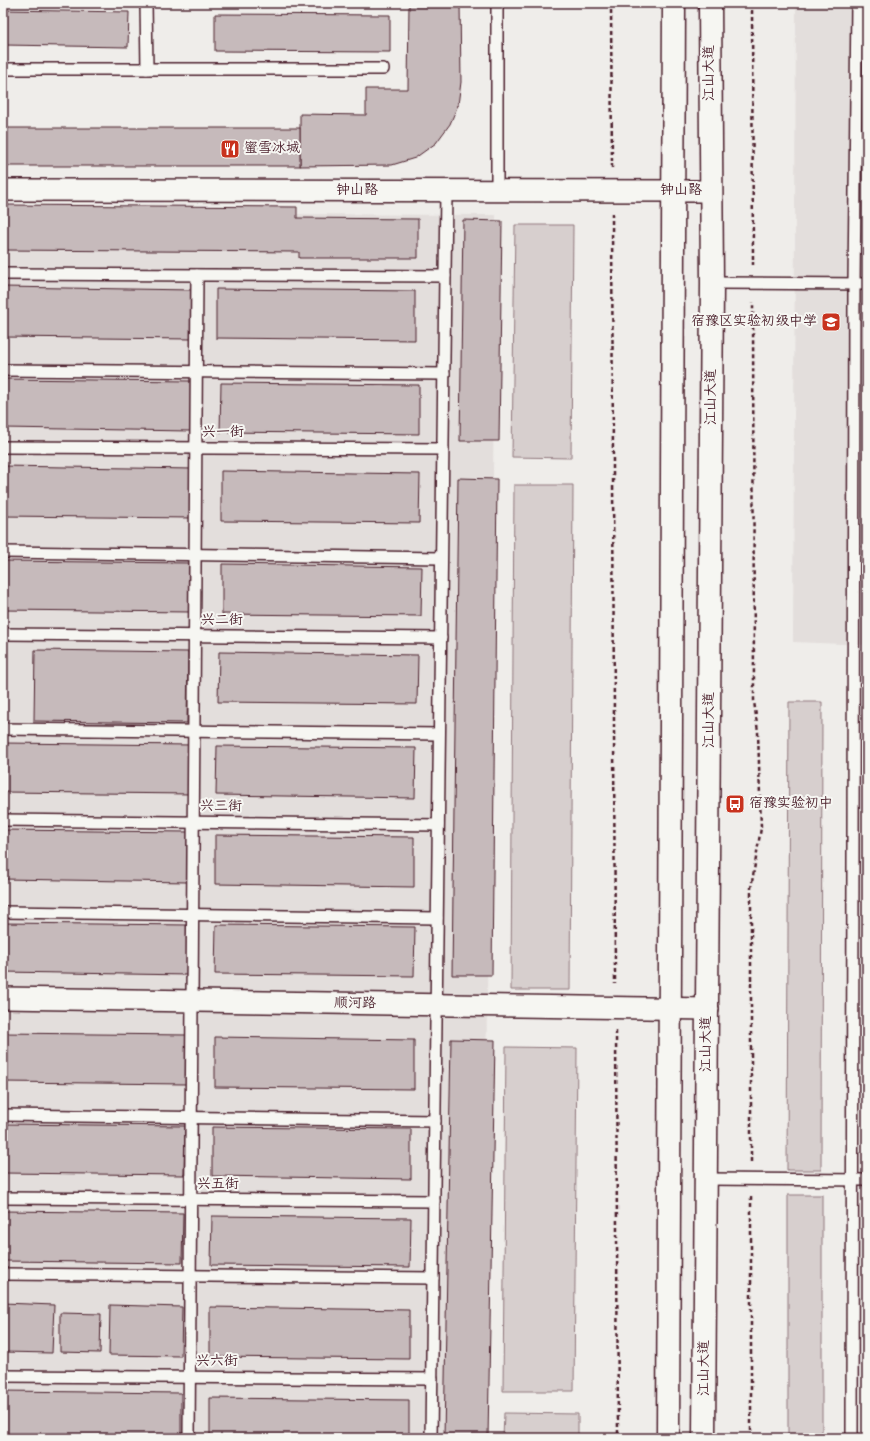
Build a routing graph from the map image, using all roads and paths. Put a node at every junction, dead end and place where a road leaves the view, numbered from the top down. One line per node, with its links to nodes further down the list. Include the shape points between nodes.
1 (146, 3): 9 (lane)
2 (497, 3): 13 (lane)
3 (611, 3): 14 (path)
4 (674, 3): 15 (main road)
5 (710, 3): 16 (main road, 江山大道)
6 (752, 3): 21 (path)
7 (857, 3): 22 (lane)
8 (3, 69): 9 (lane)
9 (147, 69): 10 (lane)
10 (383, 69)
11 (3, 190): 12 (street, 钟山路)
12 (446, 191): 13 (street, 钟山路); 19 (lane)
13 (497, 191): 14 (street, 钟山路)
14 (612, 191): 15 (street, 钟山路); 48 (path)
15 (674, 191): 16 (street, 钟山路); 49 (main road)
16 (711, 191): 20 (main road, 江山大道)
17 (3, 274): 18 (lane)
18 (197, 275): 19 (lane); 25 (lane)
19 (445, 276): 26 (lane)
20 (712, 283): 21 (lane); 50 (main road, 江山大道)
21 (753, 283): 22 (lane); 55 (path, via 754,701 758,732 761,828 751,888)
22 (854, 284): 23 (lane); 56 (lane)
23 (867, 284)
24 (3, 370): 25 (lane)
25 (196, 372): 26 (lane); 28 (lane)
26 (444, 374): 29 (lane)
27 (3, 447): 28 (lane, 兴一街)
28 (196, 448): 29 (lane, 兴一街); 31 (lane)
29 (443, 449): 32 (lane)
30 (3, 552): 31 (lane)
31 (195, 554): 32 (lane); 34 (lane)
32 (441, 558): 35 (lane)
33 (3, 634): 34 (lane, 兴二街)
34 (194, 636): 35 (lane, 兴二街); 37 (lane)
35 (441, 638): 38 (lane)
36 (3, 729): 37 (lane)
37 (194, 731): 38 (lane); 40 (lane)
38 (439, 734): 41 (lane)
39 (3, 820): 40 (lane, 兴三街)
40 (193, 822): 41 (lane, 兴三街); 43 (lane)
41 (438, 825): 44 (lane)
42 (3, 912): 43 (lane)
43 (192, 915): 44 (lane); 46 (lane)
44 (437, 918): 47 (lane)
45 (3, 998): 46 (street, 顺河路)
46 (192, 1001): 47 (street, 顺河路); 52 (lane)
47 (436, 1005): 48 (street, 顺河路); 53 (lane)
48 (616, 1008): 49 (street, 顺河路); 69 (path)
49 (671, 1009): 50 (street, 顺河路); 70 (main road)
50 (708, 1009): 54 (main road, 江山大道)
51 (3, 1115): 52 (lane)
52 (191, 1117): 53 (lane); 59 (lane)
53 (435, 1121): 60 (lane)
54 (706, 1179): 55 (lane); 71 (main road, 江山大道)
55 (751, 1179): 56 (lane); 72 (path)
56 (852, 1180): 57 (lane); 73 (lane)
57 (867, 1180)
58 (3, 1198): 59 (lane, 兴五街)
59 (190, 1200): 60 (lane, 兴五街); 62 (lane)
60 (434, 1201): 63 (lane)
61 (3, 1274): 62 (lane)
62 (190, 1276): 63 (lane); 65 (lane)
63 (433, 1278): 66 (lane)
64 (3, 1376): 65 (lane, 兴六街)
65 (189, 1377): 66 (lane, 兴六街); 67 (lane)
66 (432, 1379): 68 (lane)
67 (189, 1438)
68 (431, 1438)
69 (618, 1438)
70 (668, 1438)
71 (704, 1438)
72 (751, 1438)
73 (852, 1438)

